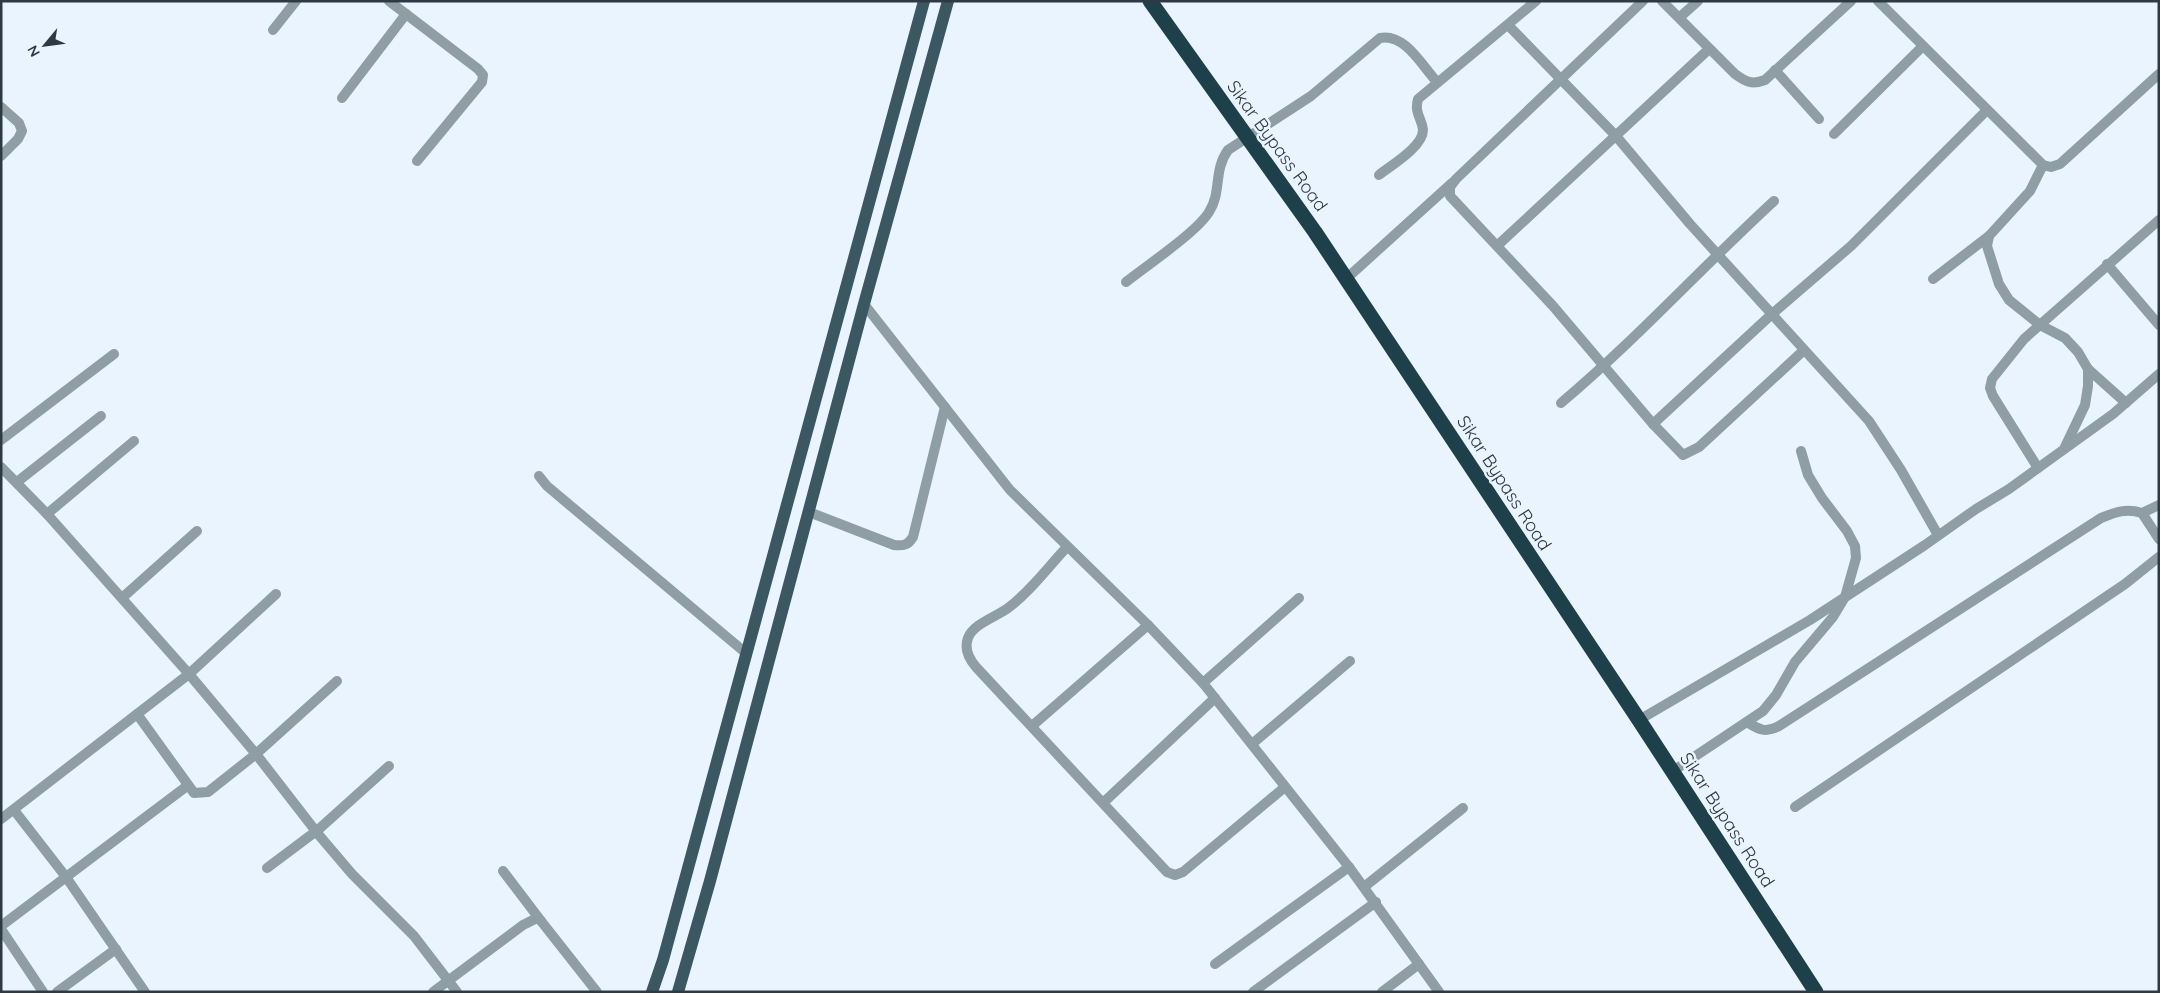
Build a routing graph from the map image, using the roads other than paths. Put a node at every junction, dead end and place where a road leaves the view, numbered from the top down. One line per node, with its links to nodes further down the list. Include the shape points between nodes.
1 (296, 1): 15 (street)
2 (389, 1): 12 (street)
3 (924, 1): 79 (main road)
4 (948, 1): 43 (main road)
5 (1150, 1): 27 (highway, Sikar Bypass Road)
6 (1536, 1): 14 (street)
7 (1643, 1): 20 (street)
8 (1662, 1): 13 (street)
9 (1698, 1): 13 (street)
10 (1851, 1): 18 (street)
11 (1878, 1): 16 (street)
12 (406, 14): 22 (street); 30 (street, via 482,75 482,82)
13 (1680, 17): 17 (street)
14 (1508, 25): 20 (street); 21 (street)
15 (273, 30)
16 (1923, 46): 24 (street); 26 (street)
17 (1709, 49): 18 (street, via 1745,81 1755,84); 28 (street)
18 (1775, 70): 25 (street)
19 (2159, 74): 31 (street, via 2060,164)
20 (1562, 80): 28 (street); 33 (street)
21 (1437, 82): 27 (street, via 1402,43 1390,36 1380,38 1311,96); 32 (street, via 1418,99 1416,108 1423,131 1419,141)
22 (342, 98)
23 (1, 107): 29 (street, via 19,123 22,131 18,140)
24 (1987, 110): 31 (street); 44 (street, via 1850,246)
25 (1819, 119)
26 (1834, 134)
27 (1246, 136): 40 (highway, Sikar Bypass Road); 42 (street, via 1220,161 1214,202 1209,213)
28 (1616, 136): 37 (street); 38 (street)
29 (1, 156)
30 (418, 162)
31 (2042, 165): 36 (street, via 2023,201)
32 (1379, 175)
33 (1455, 181): 37 (street, via 1450,187 1450,196); 40 (street)
34 (1774, 201): 38 (street)
35 (2159, 220): 39 (street)
36 (1989, 236): 41 (street); 45 (street, via 1987,246 1999,284 2009,300)
37 (1498, 245): 49 (street)
38 (1716, 253): 44 (street); 49 (street)
39 (2107, 264): 45 (street); 46 (street)
40 (1346, 278): 86 (highway, Sikar Bypass Road)
41 (1933, 280)
42 (1126, 282)
43 (864, 304): 54 (street); 66 (main road)
44 (1772, 314): 47 (street); 56 (street)
45 (2040, 325): 50 (street, via 2065,338); 62 (street, via 2011,354 1992,379 1990,388)
46 (2159, 325)
47 (1803, 351): 56 (street, via 1692,452 1683,455 1676,450); 70 (street, via 1869,421)
48 (114, 354): 57 (street)
49 (1603, 367): 52 (street); 56 (street)
50 (2088, 368): 53 (street); 59 (street, via 2085,405)
51 (2159, 374): 53 (street)
52 (1560, 403)
53 (2126, 403): 59 (street)
54 (945, 407): 66 (street, via 909,543 894,545); 72 (street, via 1010,490)
55 (101, 416): 64 (street)
56 (1653, 424)
57 (1, 440)
58 (134, 441): 68 (street)
59 (2064, 448): 62 (street)
60 (1801, 451): 75 (street, via 1808,475 1855,546 1856,558)
61 (1, 466): 64 (street)
62 (2038, 468): 70 (street)
63 (539, 476): 79 (street)
64 (17, 482): 68 (street)
65 (2159, 506): 67 (street)
66 (809, 512): 120 (main road)
67 (2142, 513): 71 (street); 87 (street, via 2118,511 2101,518 1769,732)
68 (47, 514): 76 (street)
69 (197, 531): 76 (street)
70 (1938, 535): 75 (street)
71 (2159, 539)
72 (1067, 547): 78 (street); 88 (street, via 1009,608 973,630 967,639 969,659)
73 (2159, 557): 96 (street, via 2125,584)
74 (276, 594): 81 (street)
75 (1845, 597): 86 (street); 87 (street, via 1829,622 1795,662 1776,695 1763,711)
76 (122, 598): 81 (street)
77 (1299, 598): 83 (street)
78 (1148, 625): 83 (street); 88 (street)
79 (747, 654): 119 (main road)
80 (1350, 661): 89 (street)
81 (189, 674): 85 (street); 90 (street)
82 (337, 681): 90 (street)
83 (1203, 683): 84 (street)
84 (1215, 698): 89 (street); 95 (street)
85 (137, 714): 93 (street); 98 (street)
86 (1639, 720): 92 (highway, Sikar Bypass Road)
87 (1747, 722): 92 (street)
88 (1032, 726): 95 (street)
89 (1252, 744): 94 (street)
90 (256, 754): 93 (street, via 208,792 194,793); 100 (street)
91 (389, 766): 100 (street)
92 (1673, 771): 124 (highway, Sikar Bypass Road)
93 (187, 786): 104 (street)
94 (1285, 787): 95 (street, via 1183,872 1175,875 1167,872); 101 (street)
95 (1104, 802)
96 (1795, 807)
97 (1463, 808): 105 (street)
98 (14, 810): 99 (street); 104 (street)
99 (1, 819)
100 (316, 831): 102 (street); 112 (street, via 352,874 414,936)
101 (1349, 867): 105 (street); 110 (street)
102 (267, 868)
103 (503, 871): 107 (street)
104 (66, 877): 108 (street); 109 (street)
105 (1364, 887): 106 (street)
106 (1376, 902): 111 (street); 121 (street)
107 (541, 920): 112 (street, via 537,918 523,925); 113 (street)
108 (1, 928): 114 (street)
109 (116, 949): 115 (street); 116 (street)
110 (1215, 964)
111 (1419, 964): 122 (street); 123 (street)
112 (448, 981): 117 (street); 118 (street)
113 (596, 991)
114 (43, 992)
115 (57, 992)
116 (145, 992)
117 (433, 992)
118 (457, 992)
119 (652, 992)
120 (678, 992)
121 (1253, 992)
122 (1382, 992)
123 (1439, 992)
124 (1816, 992)

